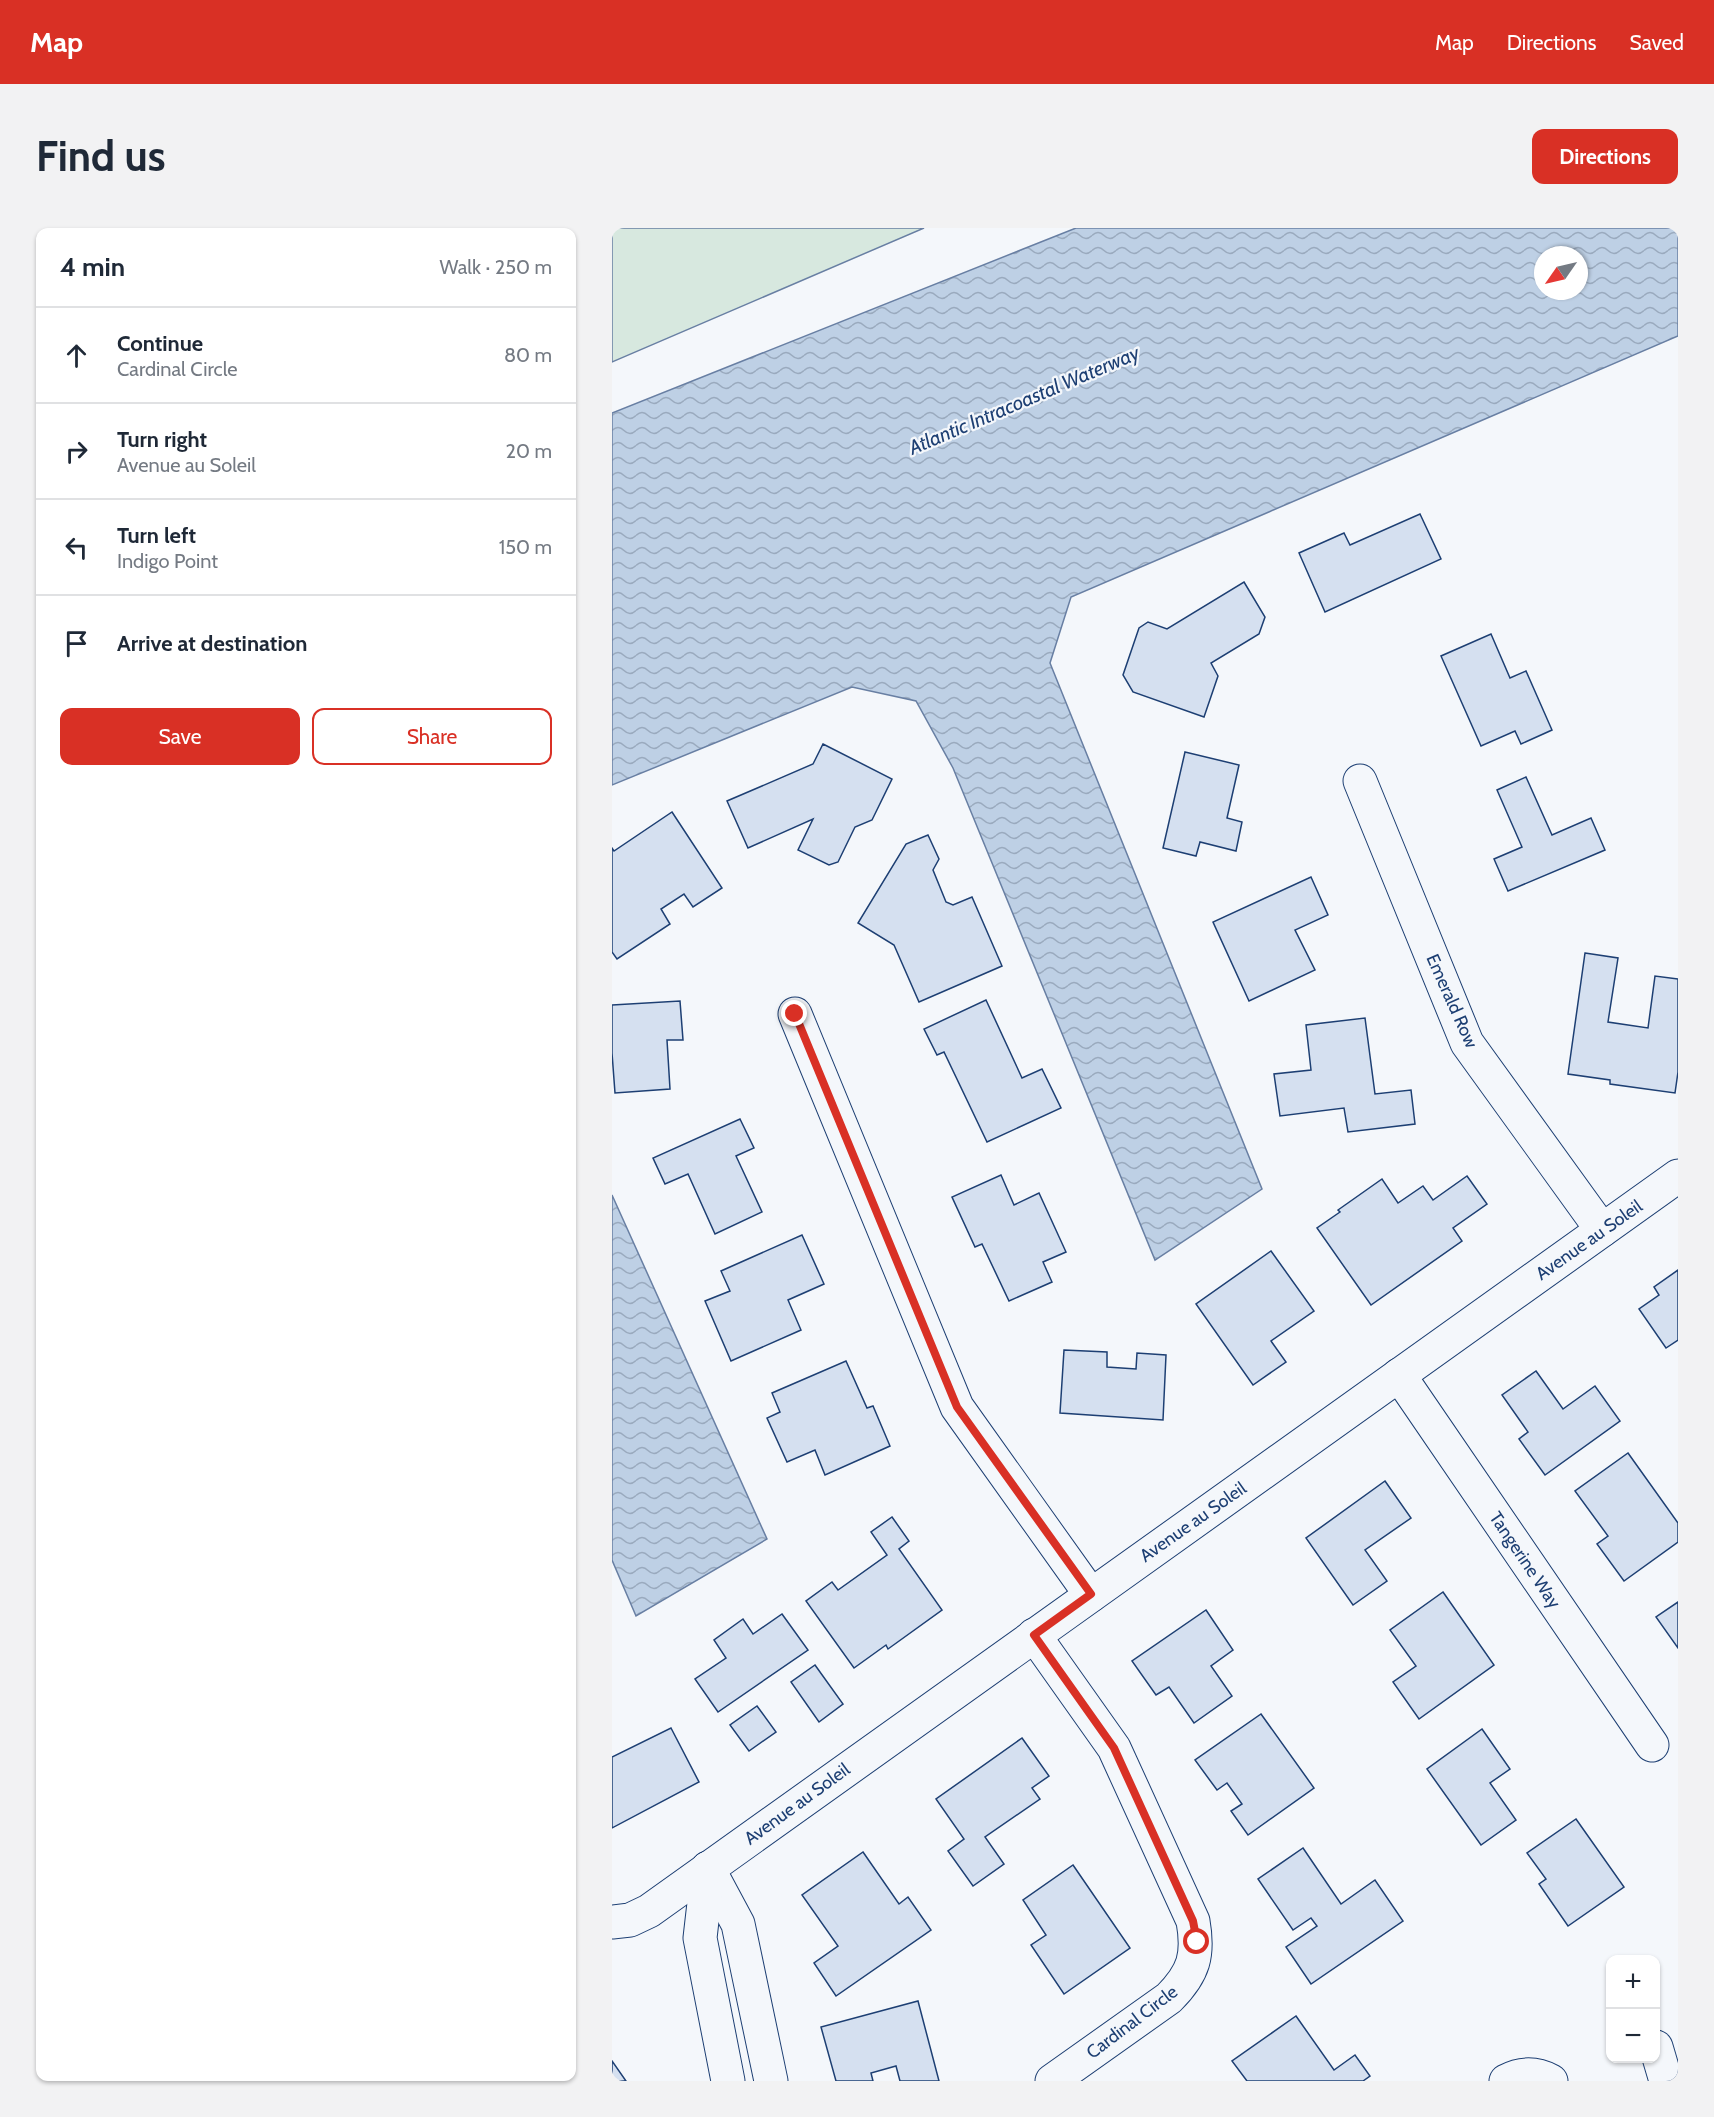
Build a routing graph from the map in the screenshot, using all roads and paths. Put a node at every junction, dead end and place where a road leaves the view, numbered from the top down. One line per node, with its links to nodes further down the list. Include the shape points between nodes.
1 (1360, 781): 4 (street, Emerald Row, via 1467,1043)
2 (795, 1014): 6 (street, via 957,1407)
3 (1678, 1176): 4 (street, Avenue au Soleil)
4 (1602, 1230): 5 (street, Avenue au Soleil)
5 (1399, 1375): 6 (street, Avenue au Soleil); 8 (street, Tangerine Way)
6 (1091, 1594): 7 (street, Avenue au Soleil)
7 (1034, 1635): 9 (street, Avenue au Soleil); 14 (street, Cardinal Circle, via 1114,1748 1193,1921 1197,1942 1194,1963 1184,1983)
8 (1652, 1745)
9 (708, 1868): 10 (street, Avenue au Soleil, via 649,1911 630,1920); 12 (street, via 700,1938); 13 (street, via 738,1924)
10 (612, 1922)
11 (1660, 2061): 17 (street)
12 (729, 2081)
13 (771, 2081)
14 (1052, 2081)
15 (1506, 2081): 16 (street, via 1529,2074)
16 (1551, 2081)
17 (1666, 2081)

